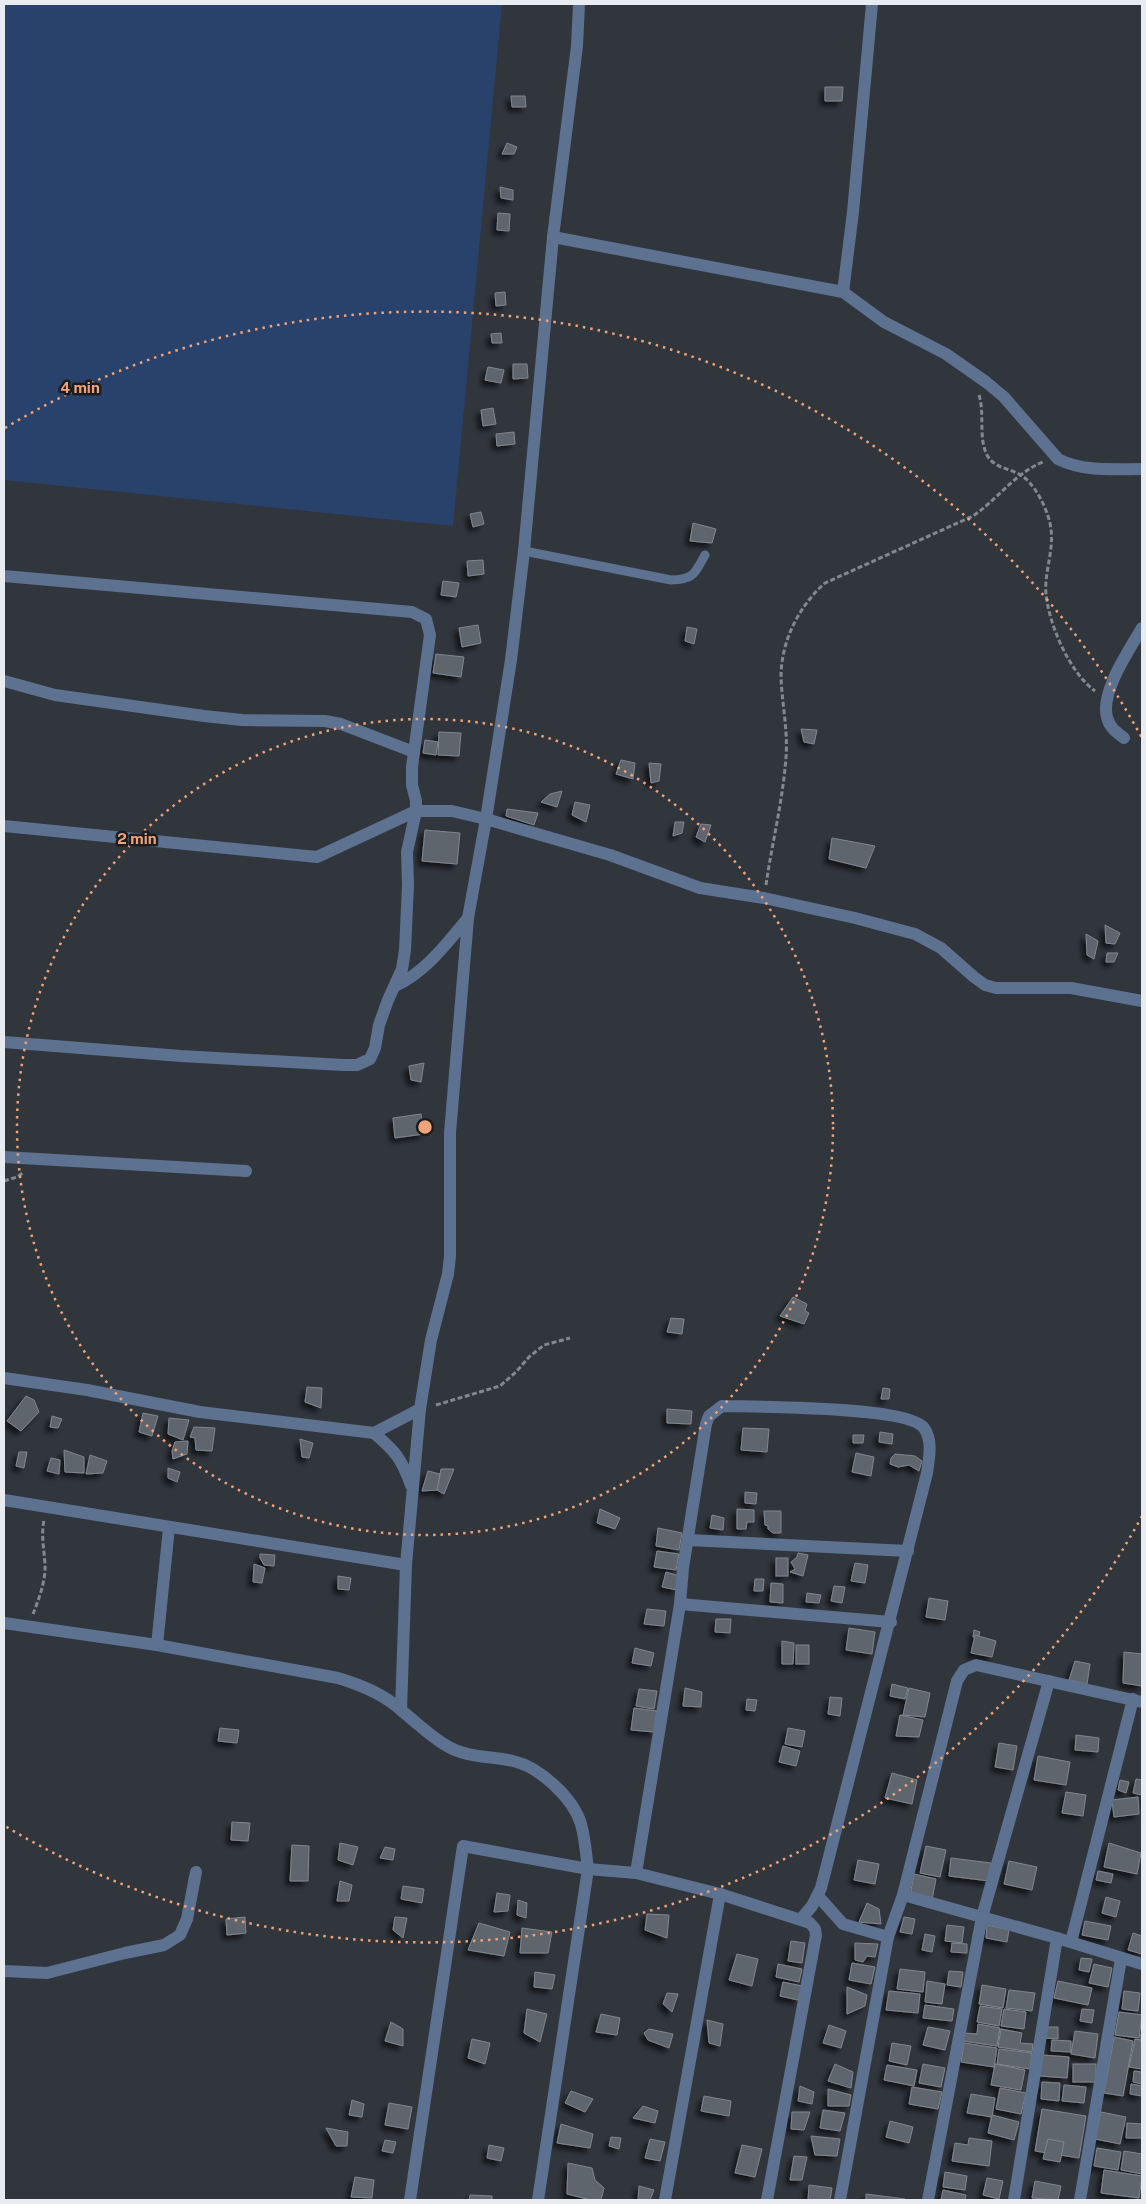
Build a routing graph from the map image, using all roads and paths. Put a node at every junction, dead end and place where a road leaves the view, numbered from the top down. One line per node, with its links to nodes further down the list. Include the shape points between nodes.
1 (579, 4): 3 (street, via 577,46)
2 (872, 4): 4 (street, via 854,212)
3 (553, 237): 4 (street); 9 (street)
4 (842, 292): 5 (street, via 884,322)
5 (971, 370): 6 (street, via 1004,397); 8 (path, via 982,403 983,440 987,455 995,464)
6 (1058, 458): 7 (street, via 1069,465 1084,468); 8 (path)
7 (1142, 469)
8 (1020, 474): 14 (path, via 1040,497 1051,529 1046,593 1052,621 1080,677); 20 (path, via 973,516 825,583 799,614 782,658 786,756)
9 (524, 551): 10 (lane, via 671,580 692,577); 18 (street)
10 (705, 555)
11 (4, 576): 16 (street, via 420,615 426,619 430,635)
12 (1142, 628): 14 (street, via 1114,679)
13 (4, 681): 16 (street, via 55,695 204,716 325,721)
14 (1107, 701): 15 (street, via 1106,716)
15 (1124, 738)
16 (414, 752): 17 (street, via 412,785)
17 (416, 811): 18 (street, via 452,811); 19 (street, via 317,857); 22 (street, via 407,852 405,950)
18 (486, 819): 20 (street, via 610,855 700,888); 21 (street)
19 (4, 826)
20 (764, 898): 23 (street, via 915,934 941,948 974,977 996,988 1071,988)
21 (468, 918): 22 (street, via 433,959 414,976); 29 (street, via 450,1133 450,1256 432,1332)
22 (395, 986): 24 (street, via 370,1059 357,1065)
23 (1142, 1001)
24 (4, 1042)
25 (4, 1158): 26 (street)
26 (246, 1171)
27 (570, 1338): 29 (path, via 544,1345 500,1386)
28 (4, 1378): 30 (street, via 200,1412)
29 (420, 1409): 30 (street); 31 (street)
30 (374, 1434): 31 (street, via 394,1450)
31 (413, 1489): 37 (street)
32 (4, 1500): 33 (street)
33 (48, 1507): 34 (street); 41 (path, via 42,1527 43,1580)
34 (169, 1528): 37 (street); 42 (street)
35 (688, 1540): 36 (street); 36 (street, via 706,1424 715,1409 722,1406 828,1410 881,1414 914,1420 924,1427 929,1437 927,1473); 38 (street)
36 (908, 1551): 39 (street)
37 (406, 1565): 45 (street)
38 (680, 1604): 39 (street); 48 (street)
39 (891, 1622): 50 (street)
40 (4, 1623): 41 (street)
41 (27, 1627): 42 (street)
42 (157, 1645): 45 (street, via 338,1678 377,1693)
43 (1049, 1681): 44 (street); 51 (street, via 976,1664 964,1670 950,1705); 52 (street)
44 (1137, 1701): 56 (street)
45 (401, 1710): 46 (street, via 422,1730 449,1748 515,1761 546,1778 570,1802 581,1822)
46 (588, 1869): 48 (street); 60 (street, via 463,1846); 61 (street)
47 (196, 1872): 59 (street, via 187,1919 180,1935 164,1945 47,1974)
48 (636, 1874): 49 (street)
49 (720, 1894): 53 (street); 62 (street)
50 (818, 1896): 53 (street); 54 (street, via 843,1924)
51 (902, 1896): 52 (street); 54 (street)
52 (982, 1917): 55 (street); 65 (street)
53 (801, 1920): 63 (street, via 814,1926 816,1935)
54 (888, 1937): 64 (street)
55 (1056, 1938): 56 (street); 66 (street)
56 (1071, 1942): 57 (street)
57 (1120, 1959): 58 (street); 67 (street)
58 (1142, 1964)
59 (4, 1972)
60 (410, 2200)
61 (538, 2200)
62 (665, 2200)
63 (767, 2200)
64 (840, 2200)
65 (928, 2200)
66 (1014, 2200)
67 (1080, 2200)

